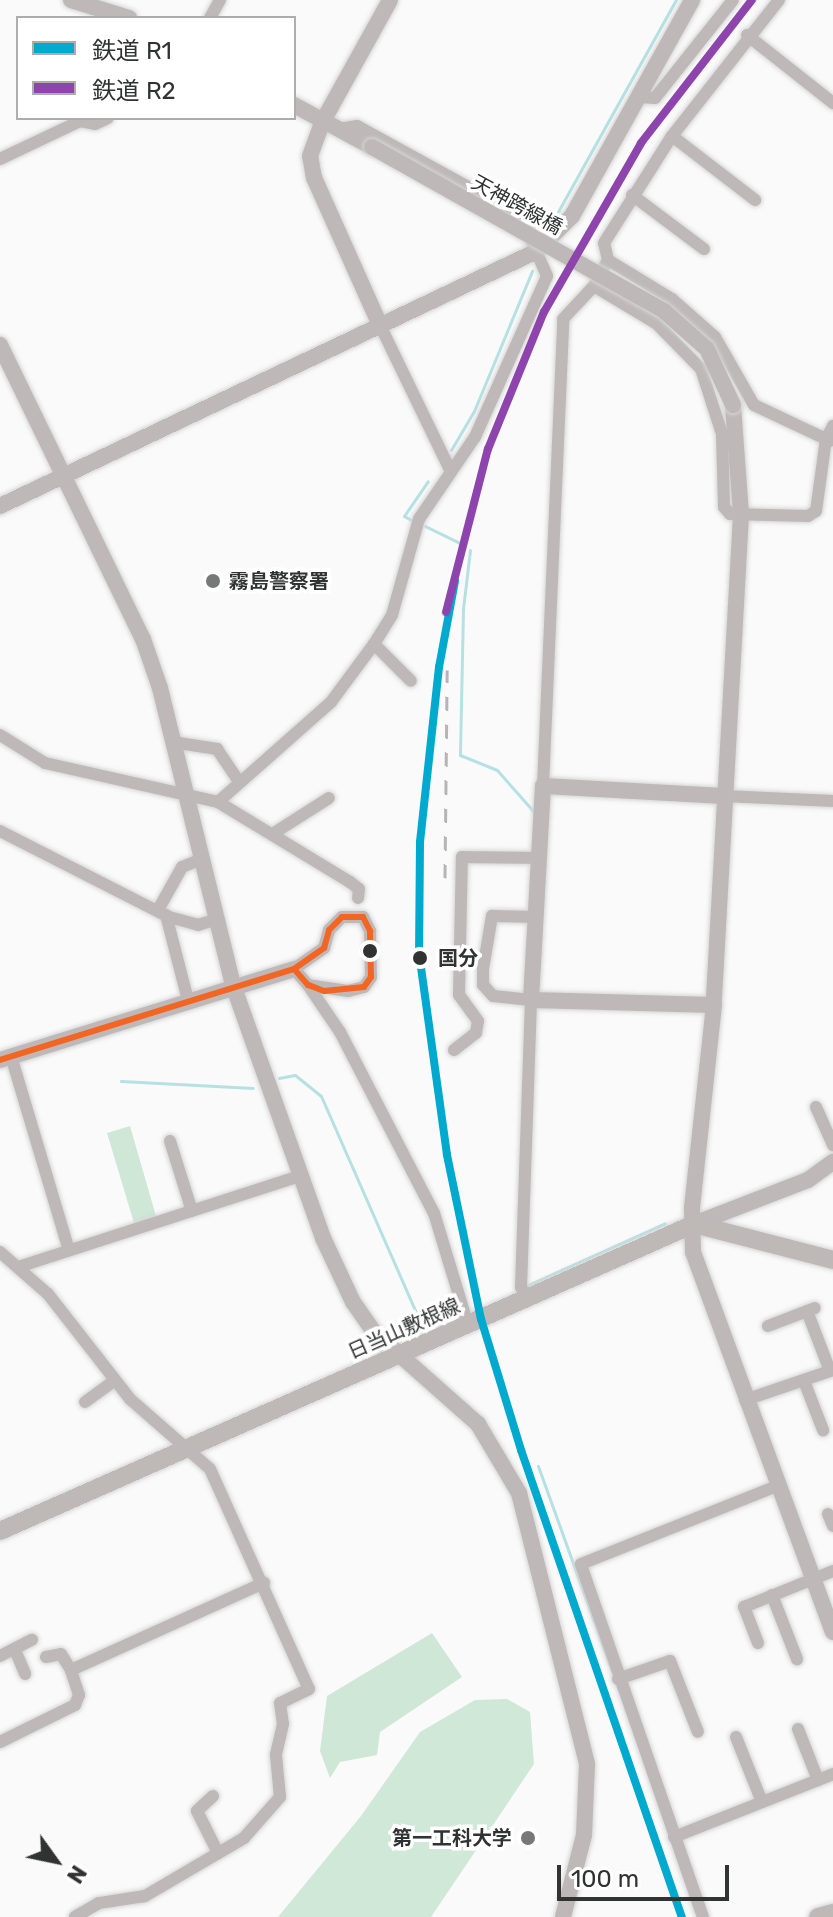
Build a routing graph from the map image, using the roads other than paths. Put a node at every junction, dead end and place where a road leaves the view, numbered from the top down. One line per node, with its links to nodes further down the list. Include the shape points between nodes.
1 (71, 0): 6 (street)
2 (390, 0): 13 (street)
3 (692, 0): 9 (street)
4 (733, 0): 9 (street, via 655,98)
5 (779, 0): 8 (street)
6 (93, 4): 7 (street)
7 (124, 16)
8 (747, 35): 10 (street); 14 (street)
9 (640, 97): 19 (street, via 572,216)
10 (833, 103)
11 (296, 106): 13 (street, 天神跨線橋)
12 (104, 120): 15 (street, via 80,121)
13 (330, 125): 19 (street, via 357,126 521,216); 22 (street, via 313,143 311,167); 29 (street, 天神跨線橋, bridge, via 664,311 707,349 733,405)
14 (672, 136): 16 (street); 17 (street)
15 (0, 159)
16 (632, 195): 18 (street); 20 (street, via 604,243)
17 (755, 200)
18 (704, 249)
19 (537, 251): 22 (street); 27 (street, via 547,276 475,437)
20 (608, 260): 21 (street); 25 (street, via 672,299 715,337 754,405)
21 (594, 286): 29 (street, via 657,324 701,369 722,434 724,507); 35 (street, via 569,309 561,326)
22 (379, 323): 26 (street); 27 (street)
23 (0, 345): 26 (street)
24 (833, 426): 25 (street)
25 (829, 441): 29 (street, via 816,511 808,516)
26 (64, 472): 28 (street); 33 (street, via 143,639)
27 (451, 472): 30 (street, via 419,519 392,615)
28 (0, 506)
29 (741, 515): 37 (street)
30 (374, 644): 31 (street); 34 (street, via 331,702)
31 (411, 681)
32 (0, 735): 36 (street, via 45,763)
33 (172, 742): 34 (street, via 217,749); 36 (street)
34 (239, 782): 40 (street)
35 (543, 786): 37 (street); 43 (street)
36 (184, 795): 40 (street); 44 (street)
37 (724, 796): 39 (street); 54 (street)
38 (329, 798): 42 (street)
39 (833, 801)
40 (218, 802): 42 (street)
41 (0, 831): 46 (street)
42 (274, 833): 45 (street, via 350,882 359,889)
43 (539, 858): 47 (street); 55 (street, via 462,857 459,995 478,1021 476,1033)
44 (199, 860): 46 (street, via 182,867); 48 (street)
45 (358, 898)
46 (162, 912): 48 (street, via 198,925); 52 (street)
47 (537, 917): 53 (street); 53 (street, via 492,916 483,969 483,985 493,996)
48 (214, 920): 50 (street)
49 (294, 969): 50 (street); 51 (street); 51 (street, via 324,948 329,930 342,917 363,917 370,931 371,977 364,987 324,991)
50 (233, 985): 52 (street); 61 (street)
51 (308, 985): 69 (street, via 340,1032 434,1213)
52 (188, 1000): 56 (street)
53 (531, 1000): 54 (street); 68 (street, via 521,1287)
54 (714, 1005): 63 (street)
55 (454, 1050)
56 (6, 1058): 64 (street)
57 (816, 1107): 59 (street)
58 (170, 1141): 62 (street)
59 (833, 1145)
60 (831, 1168): 63 (street)
61 (299, 1176): 62 (street); 71 (street, via 353,1302)
62 (192, 1211): 64 (street)
63 (694, 1224): 66 (main road); 68 (main road, 日当山敷根線); 75 (street, via 693,1252)
64 (69, 1250): 67 (street)
65 (0, 1252): 67 (street)
66 (833, 1260)
67 (18, 1267): 73 (street, via 48,1294)
68 (527, 1301): 69 (main road, 日当山敷根線)
69 (468, 1325): 71 (main road, 日当山敷根線)
70 (768, 1326): 72 (street, via 811,1310)
71 (399, 1356): 78 (main road, 日当山敷根線); 107 (street, via 478,1424 519,1493 543,1574 587,1764 584,1835)
72 (832, 1371): 74 (street)
73 (114, 1381): 76 (street); 78 (street)
74 (804, 1381): 75 (street); 77 (street)
75 (745, 1400): 79 (street)
76 (85, 1402)
77 (823, 1430)
78 (190, 1448): 80 (main road, 日当山敷根線); 83 (street, via 210,1469)
79 (777, 1486): 82 (street); 94 (street, via 581,1564)
80 (0, 1531)
81 (833, 1571): 82 (street)
82 (813, 1579): 84 (street); 85 (street)
83 (264, 1583): 92 (street); 104 (street, via 309,1689 279,1706 277,1803 244,1838)
84 (772, 1595): 87 (street, via 744,1607); 91 (street)
85 (833, 1632)
86 (32, 1640): 88 (street)
87 (758, 1643)
88 (15, 1650): 89 (street); 93 (street)
89 (0, 1656)
90 (46, 1657): 92 (street, via 61,1654)
91 (797, 1659)
92 (71, 1670): 98 (street, via 79,1695 75,1705)
93 (25, 1674)
94 (618, 1679): 96 (street, via 668,1657); 103 (street)
95 (798, 1729): 100 (street)
96 (698, 1732)
97 (736, 1737): 102 (street)
98 (0, 1742)
99 (833, 1774): 100 (street)
100 (818, 1780): 102 (street)
101 (213, 1796): 104 (street, via 197,1811)
102 (762, 1802): 103 (street)
103 (674, 1837): 108 (street)
104 (218, 1853): 106 (street, via 145,1896 107,1901)
105 (833, 1913): 109 (main road)
106 (75, 1917)
107 (563, 1917)
108 (703, 1917)
109 (818, 1917)

